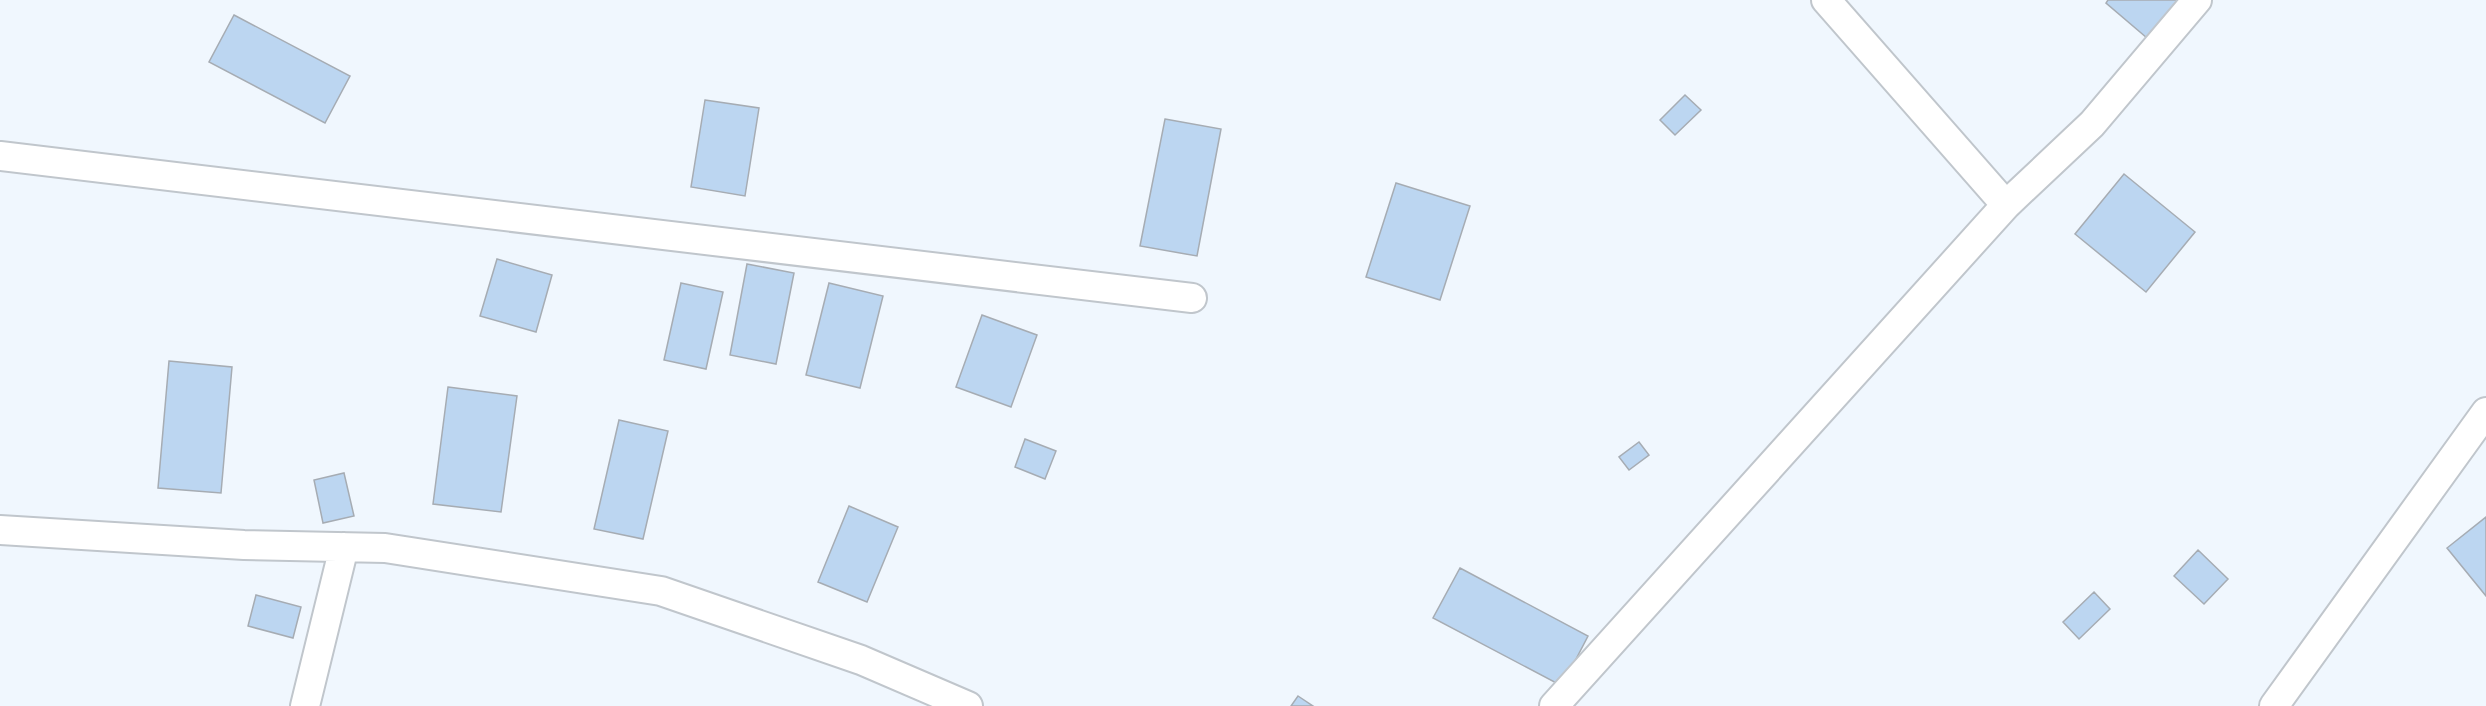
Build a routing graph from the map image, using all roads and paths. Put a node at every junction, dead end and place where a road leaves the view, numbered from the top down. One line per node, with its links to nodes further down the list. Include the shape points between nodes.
1 (1826, 0): 4 (street)
2 (2197, 0): 4 (street, via 2092,124)
3 (0, 156): 5 (street)
4 (2006, 205): 11 (street)
5 (1192, 298)
6 (2486, 412): 12 (street)
7 (0, 530): 8 (street)
8 (344, 547): 9 (street); 10 (street, via 385,548 661,591 861,660)
9 (305, 706)
10 (968, 706)
11 (1554, 706)
12 (2274, 706)

